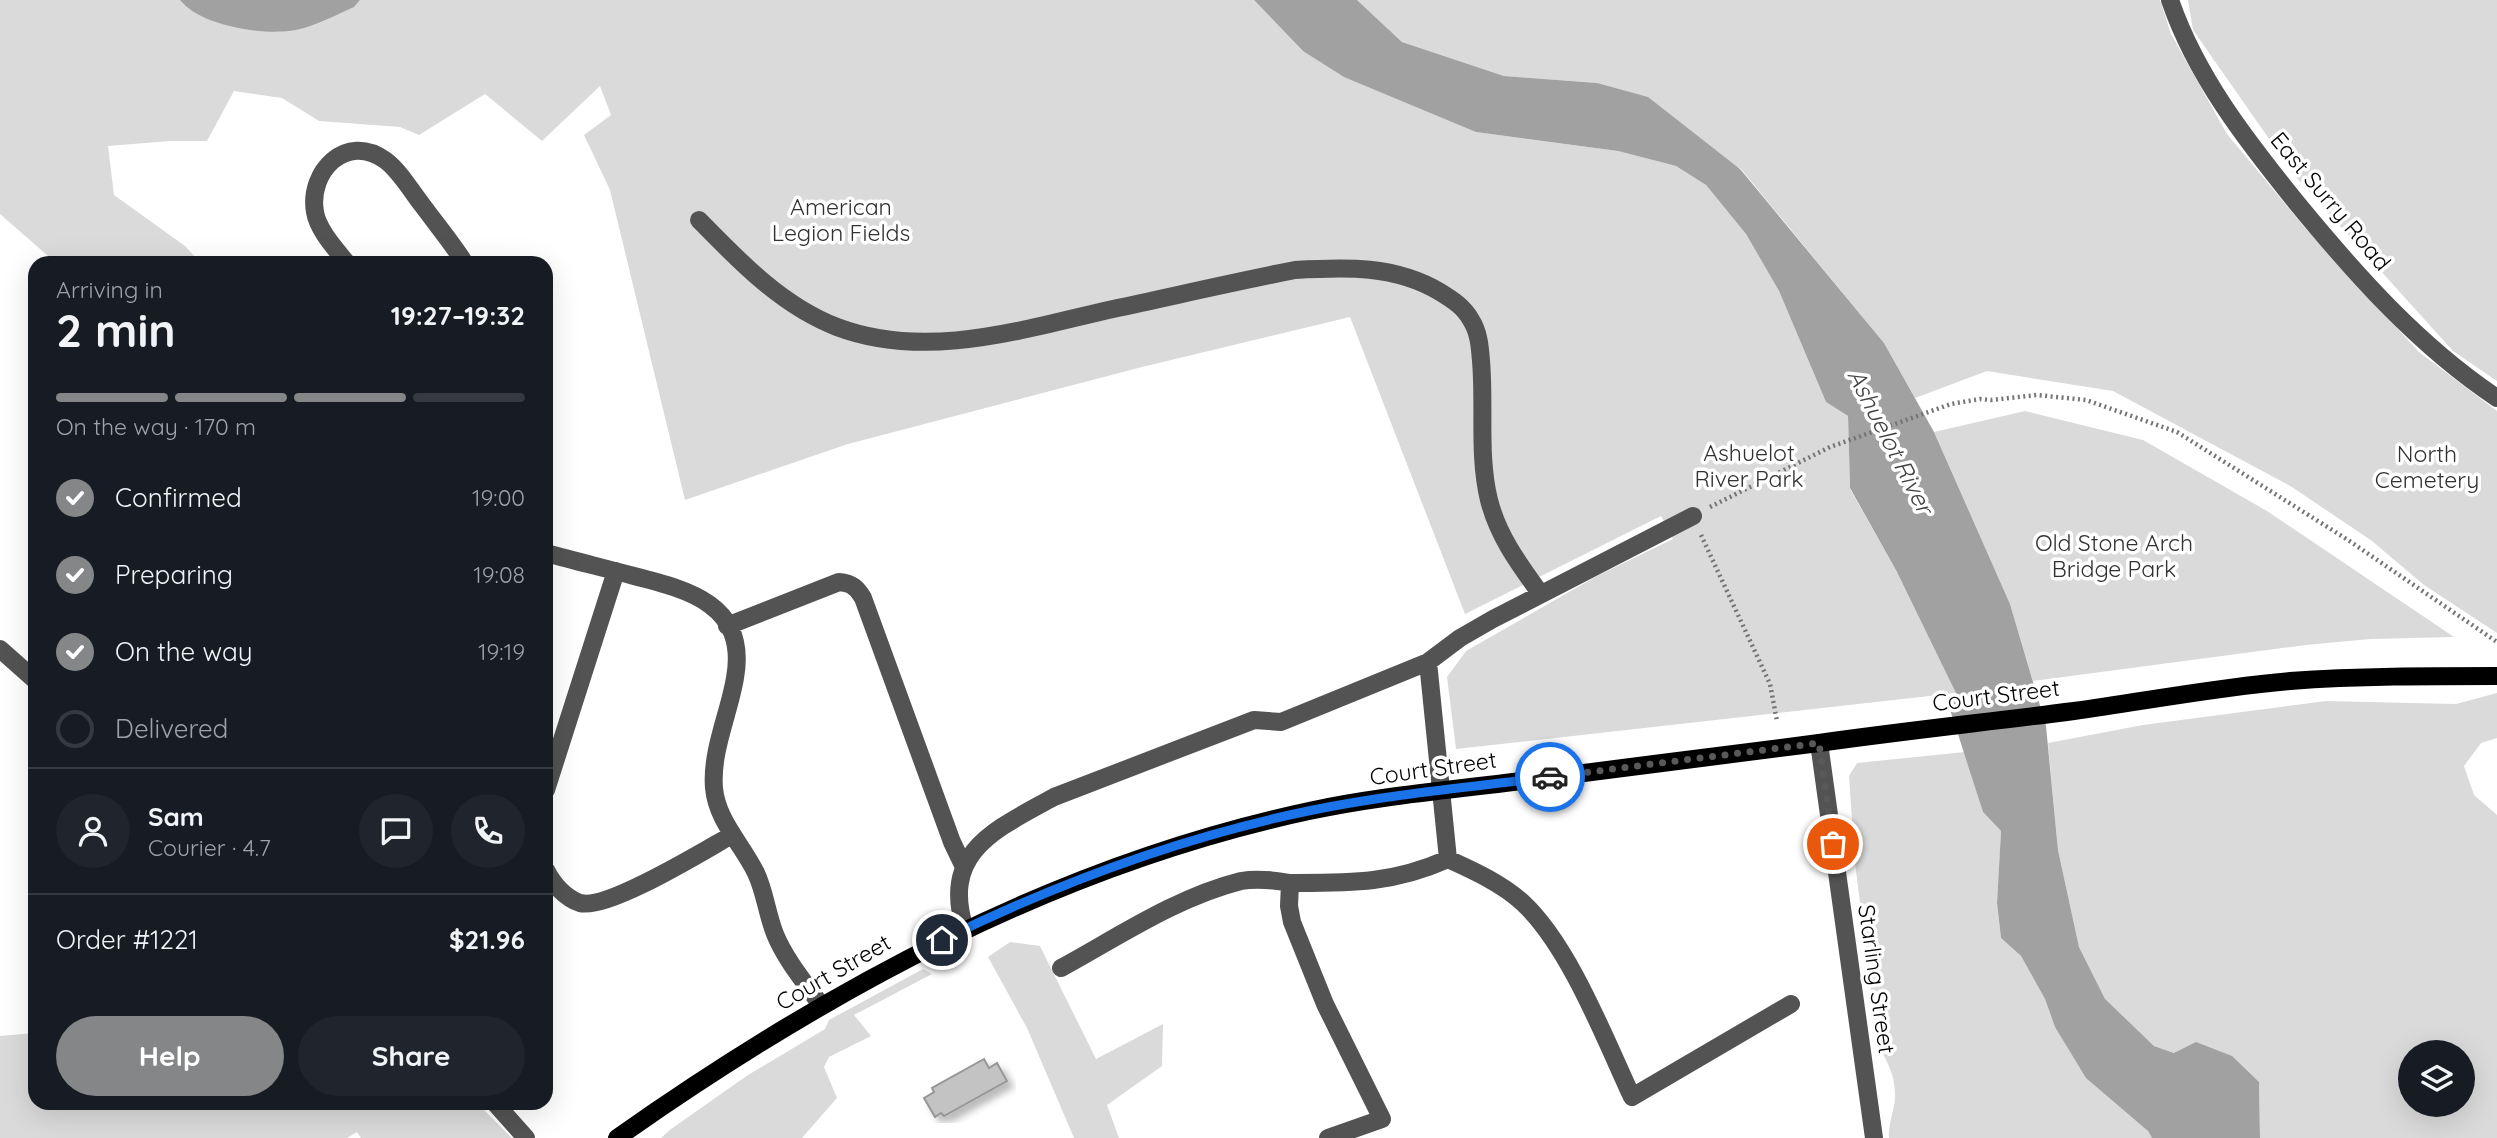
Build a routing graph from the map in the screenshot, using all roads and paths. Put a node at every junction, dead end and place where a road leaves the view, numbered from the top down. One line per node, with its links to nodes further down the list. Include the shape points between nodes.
1 (2170, 0): 5 (street, East Surry Road, via 2179,28 2228,113 2329,242 2402,321 2463,375)
2 (699, 220): 9 (street, via 763,282 802,309 866,337 903,343 986,337 1295,270 1381,270 1419,280 1460,304 1472,321 1482,363 1483,466 1489,499 1511,553)
3 (342, 256): 4 (street, via 320,224 314,198 328,166 352,150 384,160 398,173)
4 (460, 256)
5 (2497, 398)
6 (1693, 516): 9 (street); 11 (path, via 1830,447 1951,404 2037,395 2086,400 2177,432 2348,540); 16 (path, via 1770,684)
7 (553, 555): 8 (street)
8 (616, 571): 10 (street, via 703,598); 18 (street)
9 (1540, 593): 13 (street)
10 (727, 626): 20 (street, via 737,656 714,788); 22 (street, via 839,582 857,589)
11 (2497, 642)
12 (0, 649): 14 (street)
13 (1427, 662): 19 (street); 22 (street, via 1281,722 1254,720 1054,797 998,829 978,846)
14 (28, 675)
15 (2497, 676): 17 (main road, Court Street, via 2372,676 2284,682)
16 (1777, 721)
17 (1819, 743): 19 (main road, Court Street); 33 (street, Starling Street)
18 (553, 768)
19 (1440, 790): 21 (street); 25 (main road, Court Street, via 1312,810 1240,827 1143,856)
20 (732, 835): 23 (street, via 601,902 583,904 565,895); 28 (street, via 756,873 775,935)
21 (1448, 859): 24 (street, via 1364,883); 27 (street, via 1521,901 1545,927 1581,988 1632,1097)
22 (964, 867): 25 (street, via 957,887)
23 (553, 879)
24 (1290, 883): 26 (street, via 1242,881 1202,895); 32 (street, via 1292,922 1320,992 1382,1119)
25 (965, 929): 28 (main road, Court Street)
26 (1061, 968)
27 (1791, 1004)
28 (821, 1005): 31 (main road, Court Street)
29 (501, 1110): 30 (street)
30 (526, 1138)
31 (617, 1138)
32 (1328, 1138)
33 (1874, 1138)

